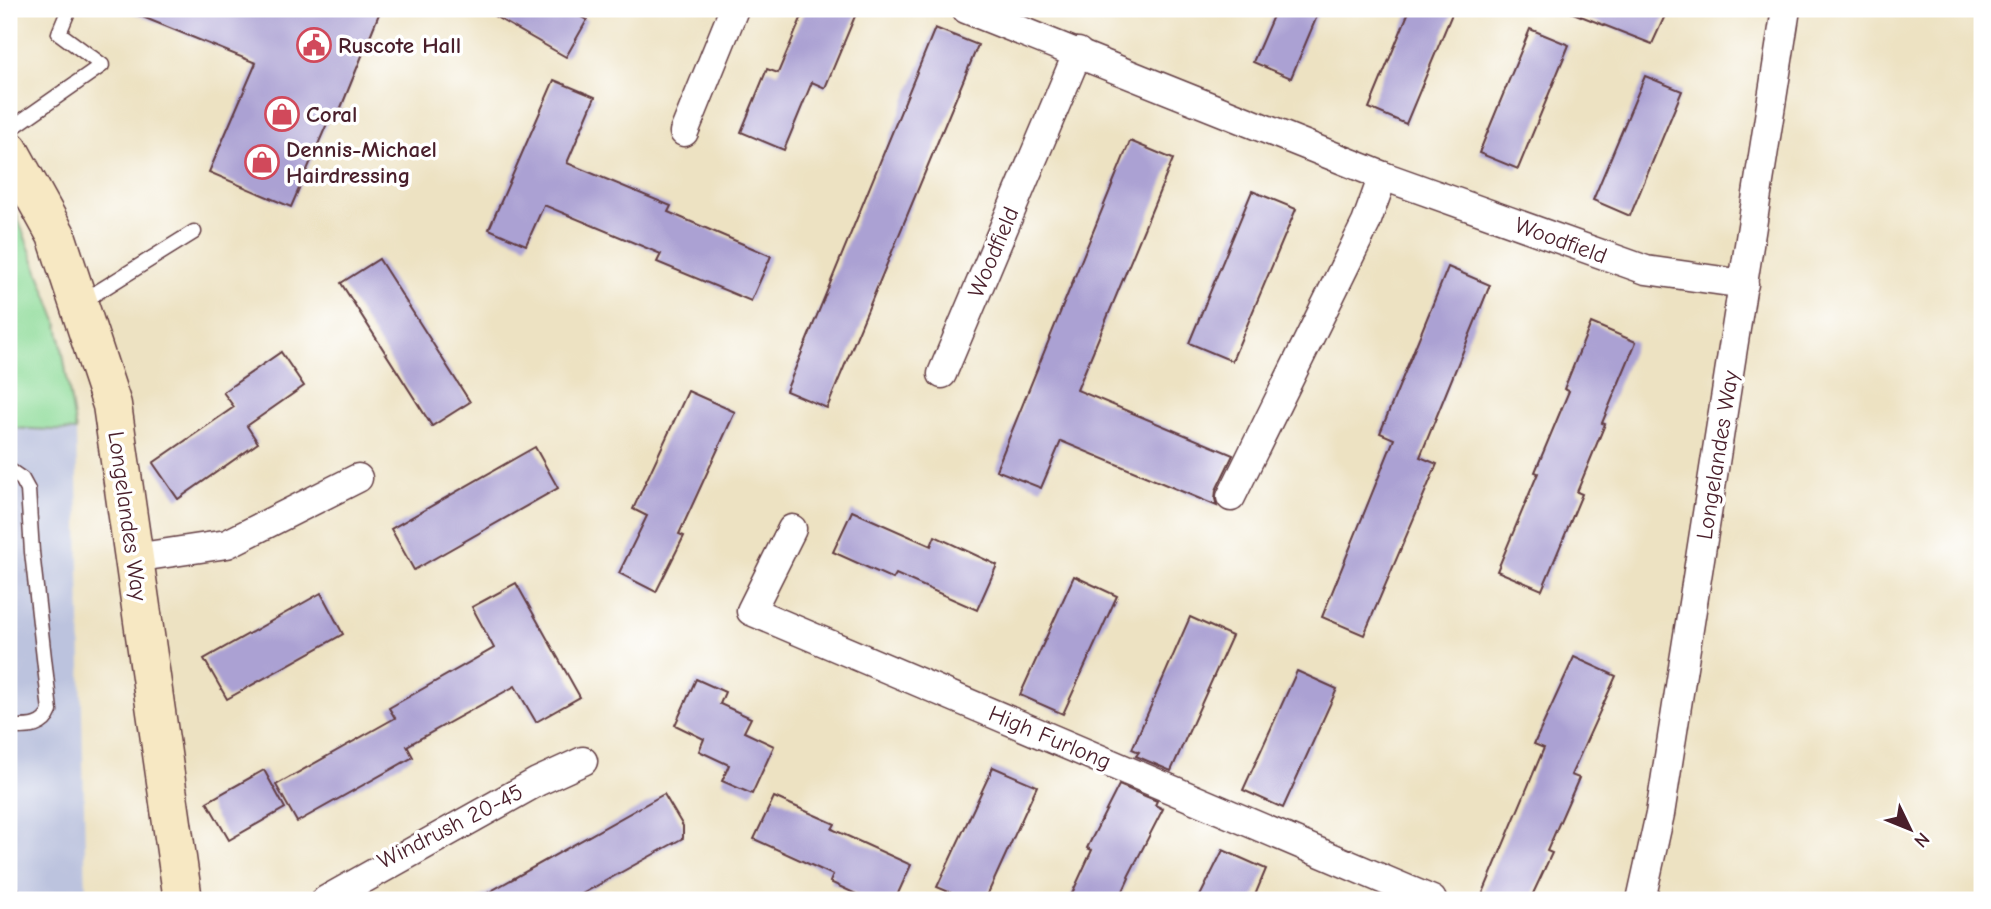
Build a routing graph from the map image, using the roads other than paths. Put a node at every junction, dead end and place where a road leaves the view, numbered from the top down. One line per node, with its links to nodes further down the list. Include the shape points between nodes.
1 (69, 9): 6 (lane, via 59,33 102,65)
2 (734, 9): 7 (street)
3 (966, 9): 5 (street, Woodfield)
4 (1786, 9): 11 (street, Longelandes Way)
5 (1078, 52): 9 (street, Woodfield); 13 (street, Woodfield)
6 (9, 130)
7 (684, 132)
8 (9, 150): 12 (street, Longelandes Way, via 56,235)
9 (1383, 176): 11 (street, Woodfield, via 1646,270); 16 (street, via 1366,223)
10 (194, 232): 12 (lane)
11 (1744, 284): 28 (street, Longelandes Way, via 1660,814)
12 (79, 304): 18 (street, Longelandes Way, via 112,405)
13 (942, 374)
14 (9, 470): 19 (lane, via 28,490 50,711 38,726)
15 (358, 478): 18 (street, via 227,544)
16 (1231, 497)
17 (792, 529): 27 (street, High Furlong, via 751,611)
18 (134, 558): 24 (street, Longelandes Way)
19 (9, 727)
20 (583, 761): 21 (street)
21 (543, 771): 25 (street, Windrush 20-45); 26 (street)
22 (9, 889): 23 (lane)
23 (17, 900)
24 (183, 900)
25 (302, 900)
26 (326, 900)
27 (1432, 900)
28 (1641, 900)

